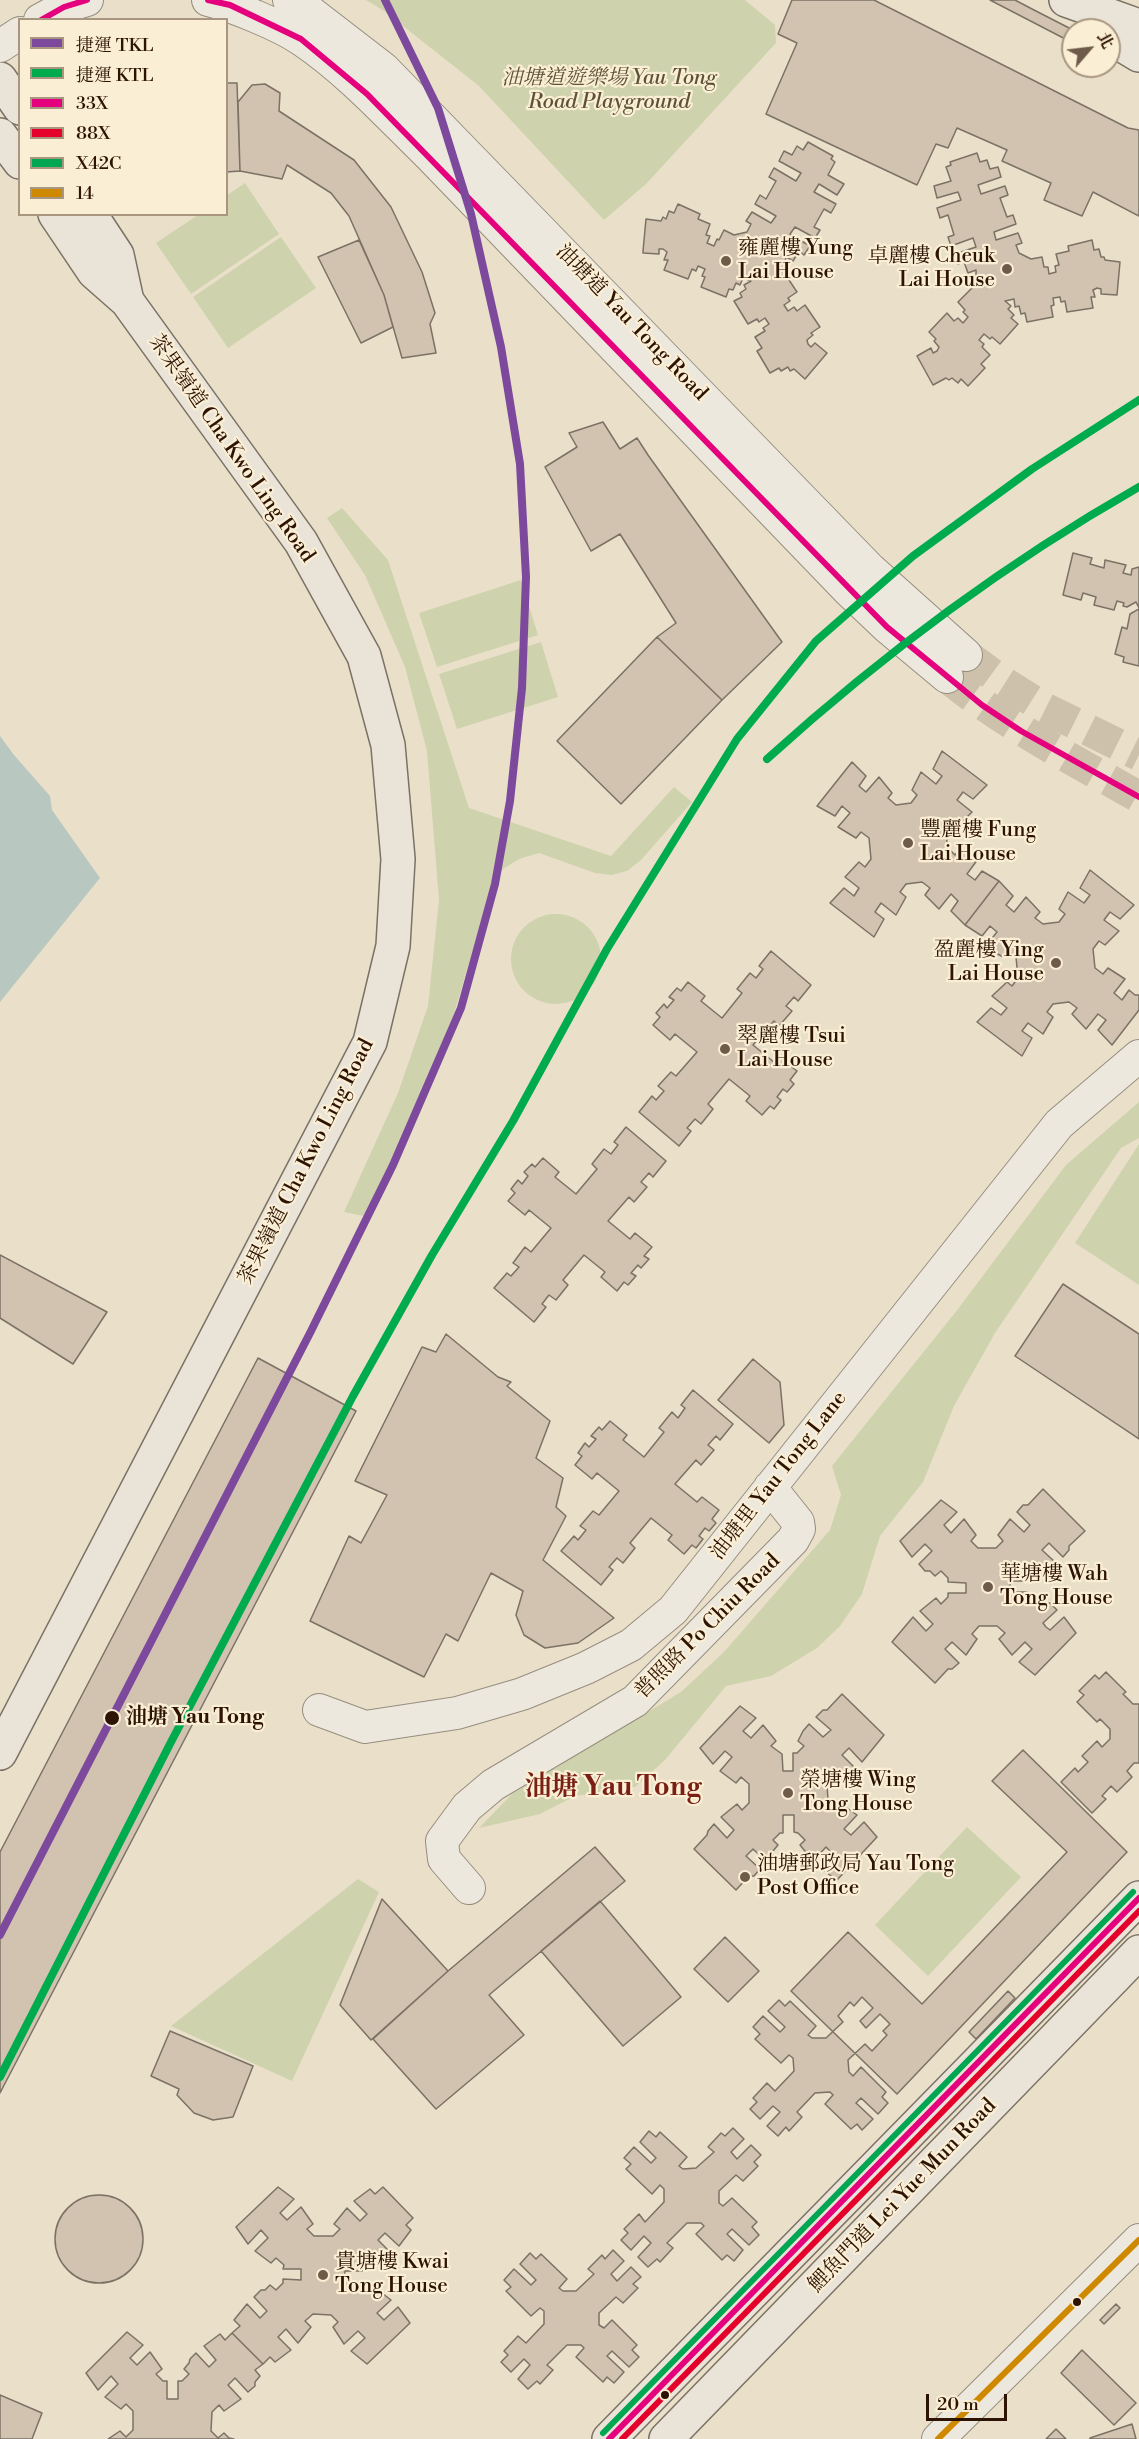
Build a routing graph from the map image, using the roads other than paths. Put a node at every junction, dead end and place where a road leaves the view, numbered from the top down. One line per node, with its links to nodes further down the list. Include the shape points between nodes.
1 (87, 0): 6 (street)
2 (208, 0): 3 (street, 油塘道 Yau Tong Road, via 230,5 301,39 367,94 849,591 887,627 956,666 870,569 384,69)
3 (289, 0)
4 (1057, 0): 7 (main road)
5 (1066, 0): 8 (main road)
6 (44, 18)
7 (1083, 18)
8 (1139, 26)
9 (18, 34): 11 (street)
10 (1121, 44): 12 (main road)
11 (0, 46)
12 (1139, 55)
13 (0, 79): 14 (main road)
14 (18, 105)
15 (0, 135): 16 (main road)
16 (18, 159)
17 (56, 216): 19 (main road, 茶果嶺道 Cha Kwo Ling Road, via 94,272)
18 (91, 216): 19 (main road, 茶果嶺道 Cha Kwo Ling Road, via 117,255)
19 (127, 301): 23 (main road, 茶果嶺道 Cha Kwo Ling Road, via 301,542 364,656 388,745 398,859 393,946 370,1042)
20 (1139, 1056): 21 (street, 油塘里 Yau Tong Lane, via 1059,1124)
21 (770, 1487): 22 (street, 油塘里 Yau Tong Lane, via 673,1610 631,1645 586,1668 522,1694 419,1720 366,1727); 24 (street, 普照路 Po Chiu Road, via 798,1522 793,1540 777,1557 635,1701 493,1785 467,1807 442,1841 444,1859)
22 (319, 1710)
23 (0, 1754)
24 (469, 1888)
25 (1139, 1898): 28 (main road, 鯉魚門道 Lei Yue Mun Road)
26 (1139, 1952): 29 (main road, 鯉魚門道 Lei Yue Mun Road)
27 (1139, 2240): 30 (street)
28 (609, 2439)
29 (666, 2439)
30 (938, 2439)

